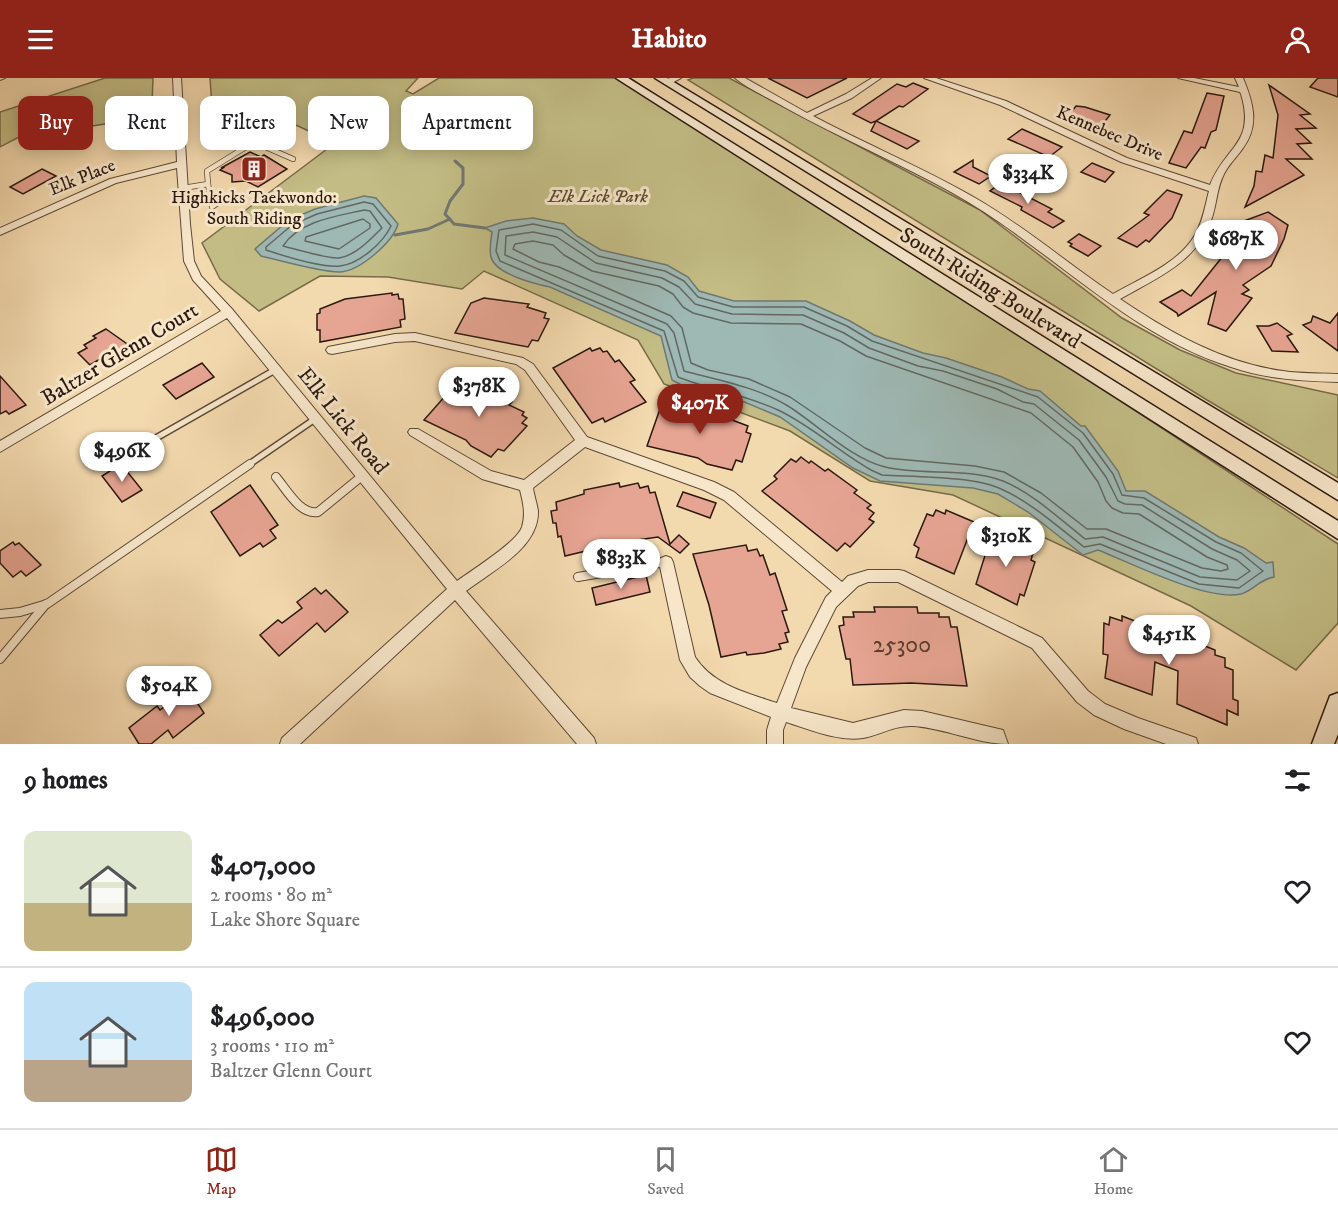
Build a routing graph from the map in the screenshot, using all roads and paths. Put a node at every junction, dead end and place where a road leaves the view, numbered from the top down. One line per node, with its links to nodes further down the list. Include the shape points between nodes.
1 (177, 78): 12 (street, Elk Lick Road)
2 (621, 78): 32 (street, South Riding Boulevard)
3 (739, 78): 10 (street)
4 (877, 78): 10 (street)
5 (928, 78): 15 (street, Kennebec Drive, via 1003,103 1124,160)
6 (1182, 78): 9 (street)
7 (1239, 78): 9 (street)
8 (668, 79): 31 (street, South Riding Boulevard)
9 (1244, 90): 15 (street, via 1250,111 1249,128)
10 (806, 116): 18 (street, via 977,203)
11 (293, 159): 13 (lane, via 254,142 207,171)
12 (181, 164): 14 (street, Elk Lick Road); 17 (street, Elk Place, via 113,181)
13 (208, 184): 14 (lane); 16 (lane, via 212,207)
14 (183, 188): 19 (street, Elk Lick Road, via 189,261 196,278)
15 (1213, 189): 18 (street, via 1206,222 1191,247)
16 (229, 195)
17 (0, 232)
18 (1111, 299): 22 (street, via 1159,332 1219,359 1291,376)
19 (228, 312): 21 (street, Elk Lick Road); 26 (street, Baltzer Glenn Court)
20 (332, 350): 25 (street, via 415,337 519,361 530,367)
21 (275, 370): 23 (street, Elk Lick Road); 27 (lane)
22 (1338, 378)
23 (315, 418): 28 (street, Elk Lick Road); 37 (lane)
24 (414, 432): 30 (street, via 487,475)
25 (583, 441): 30 (street); 36 (street, via 729,496)
26 (0, 447)
27 (135, 450)
28 (362, 476): 29 (lane, via 318,512 311,513); 35 (street, Elk Lick Road)
29 (276, 477)
30 (526, 486): 35 (street, via 531,511 524,537)
31 (1338, 492)
32 (1338, 531)
33 (666, 562): 34 (lane); 41 (street, via 688,660 695,672 723,690)
34 (578, 577)
35 (456, 590): 42 (street); 43 (street, Elk Lick Road)
36 (842, 590): 41 (street, via 831,602 800,663); 46 (street, via 868,576 899,576 1037,644 1052,655 1088,701 1102,711)
37 (47, 604): 38 (lane); 39 (lane)
38 (0, 614)
39 (0, 659)
40 (1338, 704): 47 (street)
41 (781, 712): 44 (street); 45 (street, via 852,731 908,717 997,736)
42 (288, 744)
43 (588, 744)
44 (775, 744)
45 (1000, 744)
46 (1190, 744)
47 (1323, 744)

